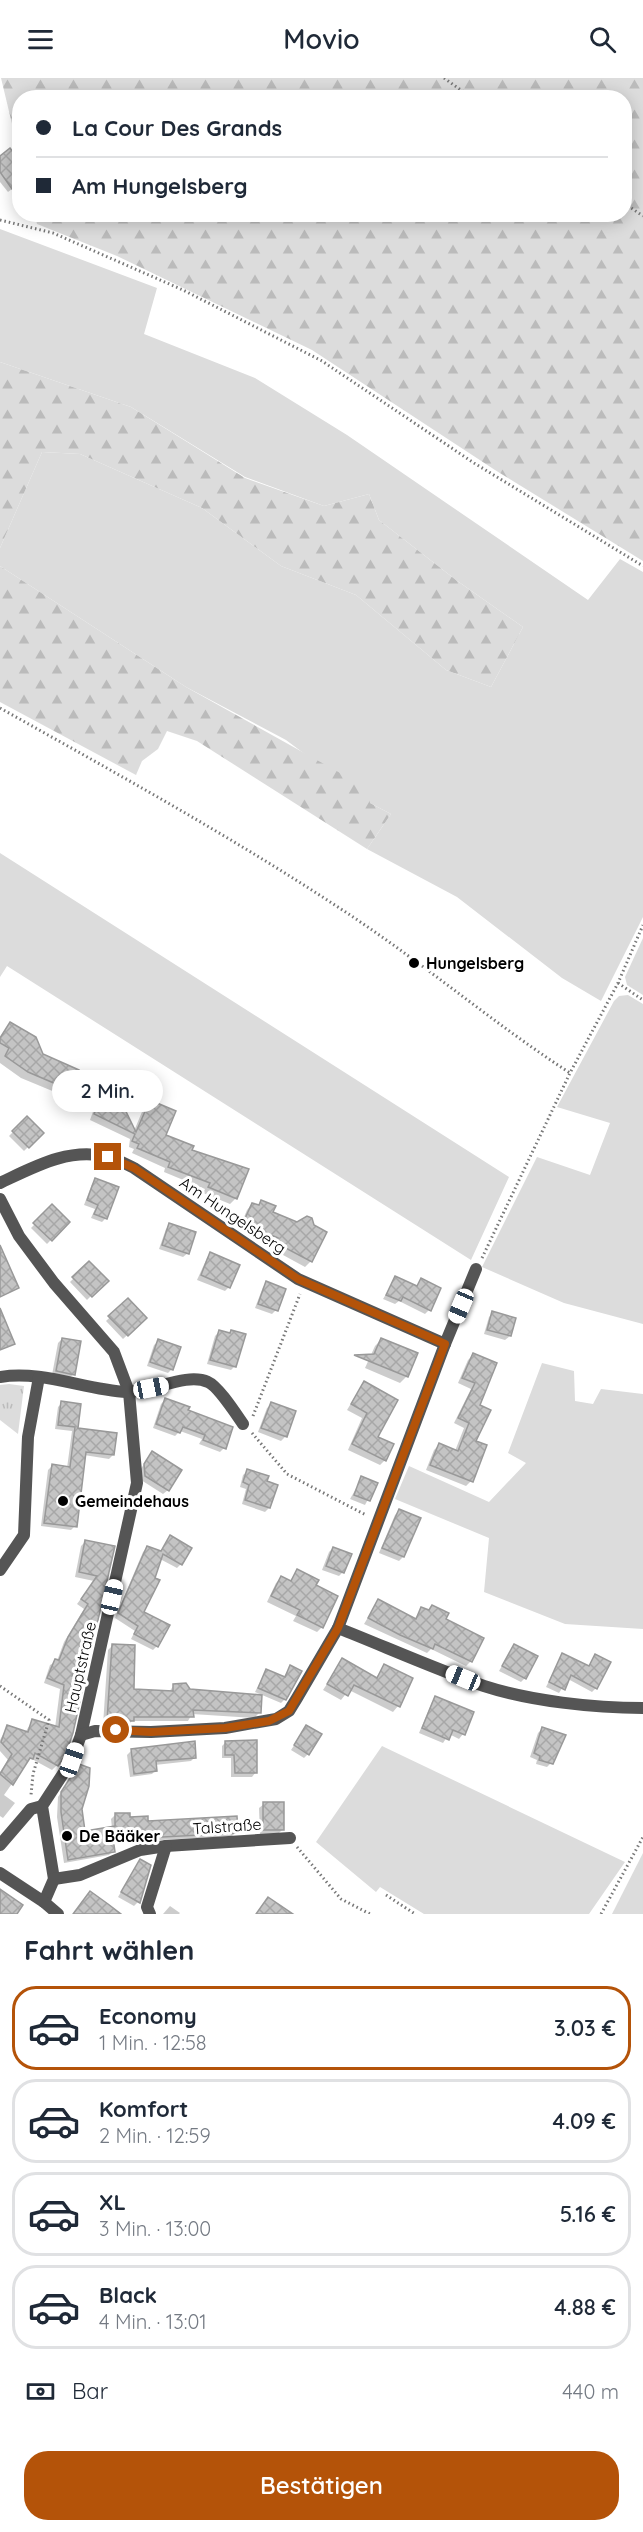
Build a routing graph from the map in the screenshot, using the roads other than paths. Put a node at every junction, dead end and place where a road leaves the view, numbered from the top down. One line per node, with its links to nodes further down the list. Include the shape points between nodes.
1 (0, 1183): 4 (street, Am Hungelsberg, via 47,1160 75,1155 108,1157 134,1168 305,1282)
2 (0, 1199): 7 (street, Hauptstraße, via 20,1236 54,1283 114,1352)
3 (476, 1269): 4 (street)
4 (445, 1344): 10 (street)
5 (0, 1377): 6 (street)
6 (39, 1377): 7 (street); 9 (street, via 28,1437 24,1535)
7 (129, 1392): 8 (street, via 196,1379 210,1382); 12 (street, Hauptstraße, via 137,1483)
8 (248, 1424)
9 (0, 1570)
10 (338, 1628): 11 (street, via 484,1686 520,1696); 12 (street, via 289,1711 276,1719 225,1728 95,1731)
11 (643, 1708)
12 (81, 1735): 13 (street, Hauptstraße, via 72,1760)
13 (42, 1806): 15 (street, via 31,1809); 18 (street)
14 (290, 1838): 16 (street, Talstraße)
15 (0, 1845)
16 (166, 1846): 18 (street, Talstraße, via 140,1850 80,1875); 21 (street, via 147,1907)
17 (0, 1873): 19 (street)
18 (54, 1879): 19 (street)
19 (44, 1902): 20 (street)
20 (58, 1914)
21 (150, 1914)

